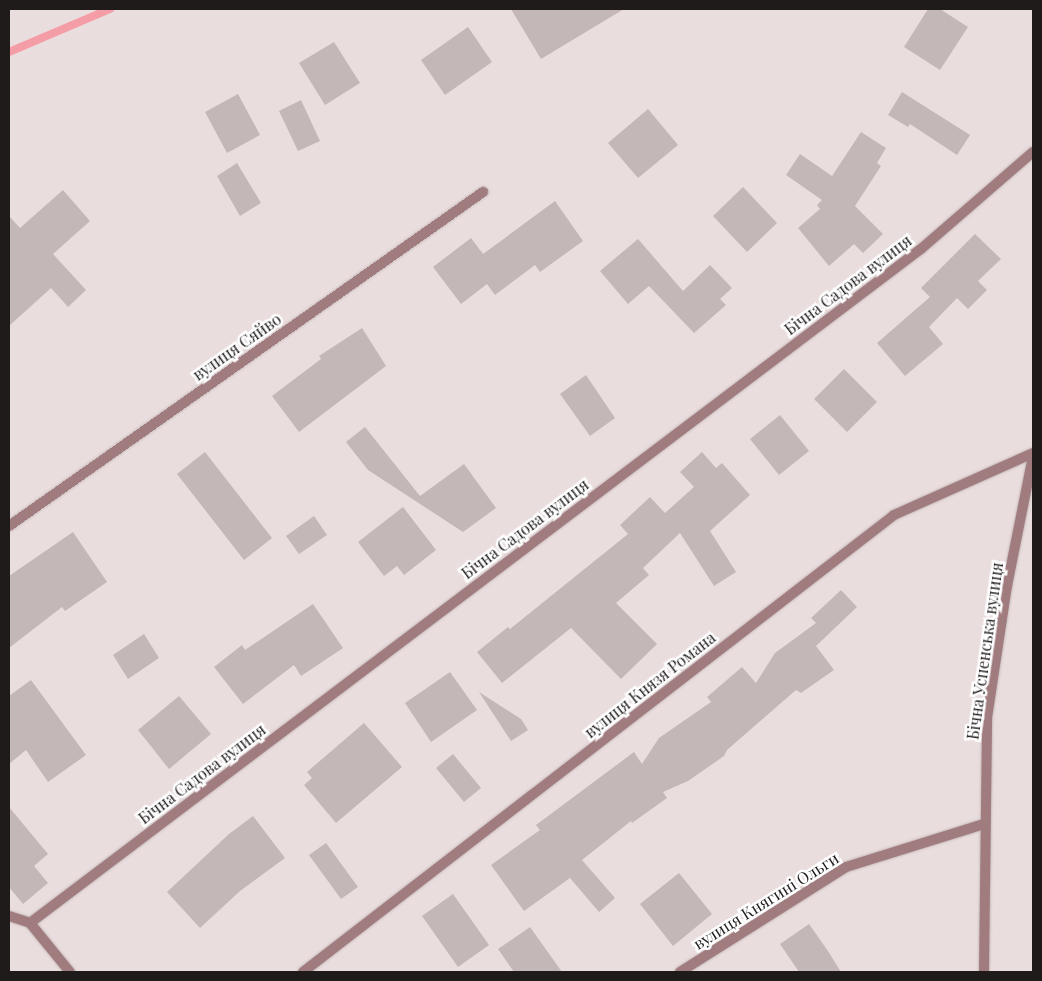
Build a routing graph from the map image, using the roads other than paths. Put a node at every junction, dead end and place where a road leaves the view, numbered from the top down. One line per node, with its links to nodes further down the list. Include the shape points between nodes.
1 (1033, 152): 7 (street, Бічна Садова вулиця, via 921,249)
2 (482, 192): 4 (street, вулиця Сяйво)
3 (1033, 455): 5 (street, Бічна Успенська вулиця, via 1007,586 987,718); 9 (street, вулиця Князя Романа, via 894,515)
4 (9, 526)
5 (984, 824): 10 (street, вулиця Княгині Ольги, via 846,867); 11 (street, Бічна Успенська вулиця)
6 (9, 916): 7 (street)
7 (30, 923): 8 (street)
8 (70, 972)
9 (303, 972)
10 (680, 972)
11 (984, 972)

